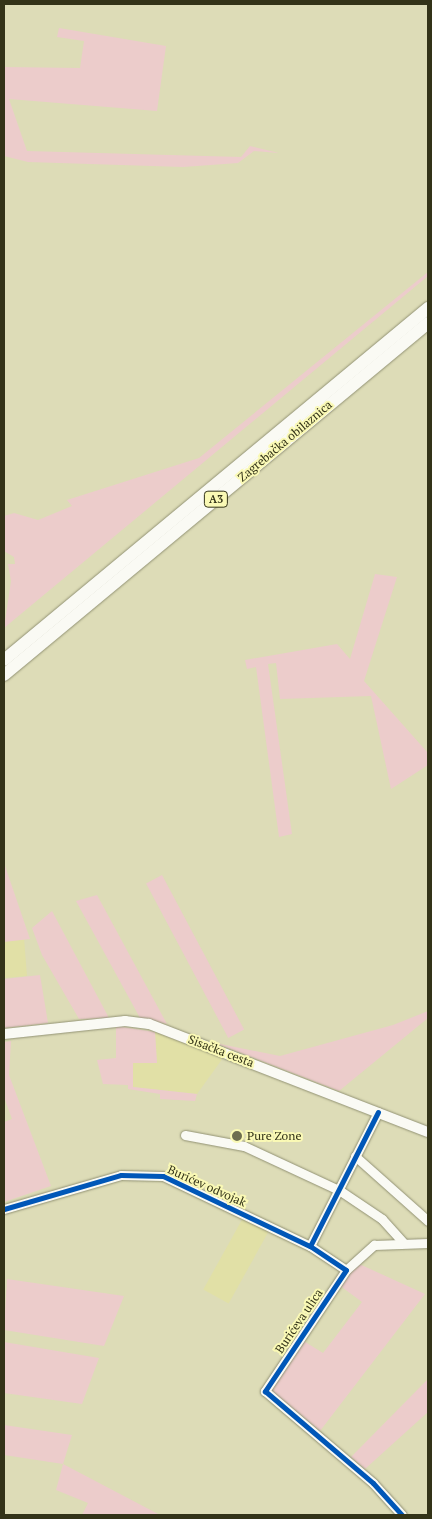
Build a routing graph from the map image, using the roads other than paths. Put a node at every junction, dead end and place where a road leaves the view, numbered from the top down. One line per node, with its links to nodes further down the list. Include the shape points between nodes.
1 (428, 308): 3 (highway, Zagrebačka obilaznica / A3)
2 (428, 323): 4 (highway, Zagrebačka obilaznica / A3)
3 (4, 660)
4 (4, 675)
5 (4, 1034): 6 (main road, Sisačka cesta, via 137,1022)
6 (378, 1112): 7 (main road, Sisačka cesta); 9 (street)
7 (428, 1132)
8 (185, 1135): 10 (street, via 244,1146)
9 (355, 1156): 10 (street); 12 (street)
10 (339, 1190): 13 (street, via 382,1219); 15 (street)
11 (4, 1208): 15 (street, Burićev odvojak, via 121,1175 163,1176)
12 (428, 1221)
13 (403, 1242): 14 (street); 16 (street, via 374,1244)
14 (428, 1243)
15 (310, 1246): 16 (street)
16 (346, 1270): 17 (street, Burićeva ulica, via 264,1391 374,1483)
17 (402, 1515)

